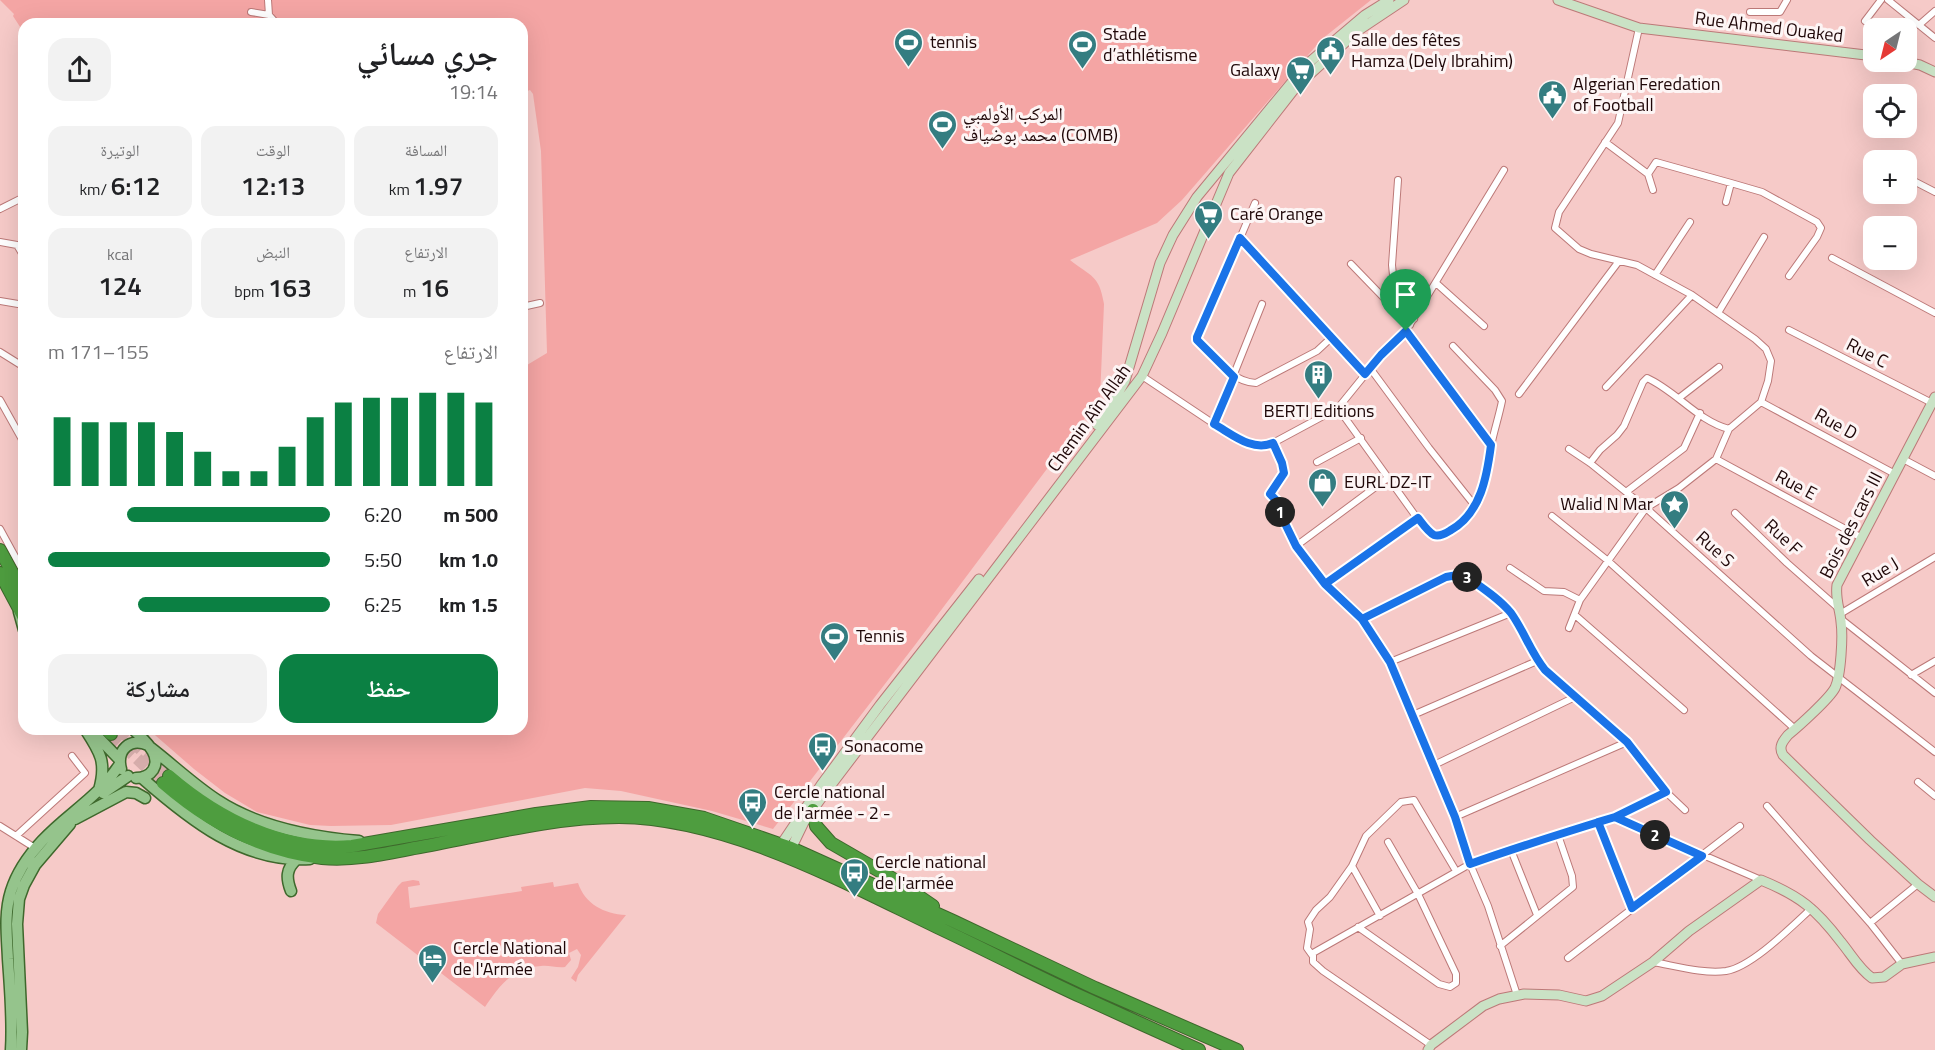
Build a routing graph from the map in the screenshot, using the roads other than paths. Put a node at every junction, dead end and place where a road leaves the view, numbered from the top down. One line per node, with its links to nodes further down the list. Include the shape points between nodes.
1 (268, 0): 11 (street)
2 (1389, 0): 28 (main road, Chemin Aîn Allah, via 1306,65)
3 (1404, 0): 32 (main road, Chemin Aîn Allah, via 1359,30 1296,87 1229,173)
4 (1558, 0): 15 (main road, Rue Ahmed Ouaked)
5 (1787, 0): 10 (street, via 1780,12)
6 (1881, 0): 13 (street)
7 (1888, 0): 14 (street)
8 (1935, 11): 14 (street)
9 (251, 12): 11 (street)
10 (1750, 12)
11 (269, 15): 12 (street)
12 (272, 18)
13 (1867, 18)
14 (1918, 25): 16 (street)
15 (1640, 28): 17 (main road, Rue Ahmed Ouaked); 20 (street, via 1622,111)
16 (1935, 38)
17 (1863, 55)
18 (1917, 65): 19 (main road)
19 (1935, 72)
20 (1605, 142): 22 (street); 40 (street, via 1559,212 1555,228 1579,249)
21 (1504, 170): 44 (street)
22 (1648, 174): 24 (street, via 1656,162); 26 (street)
23 (1398, 180): 53 (street, via 1392,265 1395,295)
24 (1731, 183): 30 (street); 43 (street, via 1762,192 1817,222 1821,228)
25 (1917, 183): 27 (street)
26 (1653, 190)
27 (1935, 192)
28 (1197, 197): 32 (main road); 60 (main road, Chemin Aîn Allah, via 1160,263)
29 (18, 200): 33 (street)
30 (1726, 202)
31 (1255, 203): 36 (street)
32 (1215, 204): 64 (main road, Chemin Aîn Allah)
33 (0, 209)
34 (1690, 222): 42 (street)
35 (1764, 237): 51 (street)
36 (1240, 238): 56 (street); 65 (street, via 1197,340)
37 (0, 242): 38 (street)
38 (18, 245)
39 (1832, 258): 52 (street)
40 (1620, 261): 42 (street); 67 (street)
41 (1351, 264): 53 (street)
42 (1655, 275): 45 (street)
43 (1789, 276)
44 (1436, 283): 53 (street); 54 (street)
45 (1692, 295): 51 (street); 66 (street)
46 (0, 302): 48 (street)
47 (540, 303): 50 (street)
48 (18, 304)
49 (1262, 304): 65 (street)
50 (528, 306)
51 (1718, 313): 71 (street, via 1766,349 1770,369)
52 (1935, 313)
53 (1410, 325): 62 (street); 79 (street)
54 (1484, 326)
55 (1789, 330): 70 (street, Rue C)
56 (1331, 338): 63 (street); 65 (street, via 1317,351 1256,383)
57 (1453, 346): 79 (street, via 1502,401)
58 (0, 352): 59 (street)
59 (18, 363)
60 (1130, 367): 64 (main road); 153 (main road, Chemin Aîn Allah, via 1111,406 880,705)
61 (1719, 367): 68 (street)
62 (1370, 368): 63 (street); 89 (street)
63 (1365, 374): 72 (street)
64 (1142, 376): 74 (street); 139 (main road, Chemin Aîn Allah)
65 (1234, 377): 74 (street)
66 (1606, 387)
67 (1519, 394)
68 (1679, 398): 73 (street); 84 (street, via 1650,379 1645,380 1624,426)
69 (0, 400): 76 (street)
70 (1933, 400): 82 (main road, Bois des cars III)
71 (1761, 402): 75 (street); 85 (street, Rue D)
72 (1338, 408): 77 (street); 78 (street)
73 (1700, 413): 75 (street); 88 (street, via 1684,448)
74 (1214, 424): 78 (street, via 1251,445)
75 (1728, 429): 81 (street)
76 (18, 432)
77 (1361, 438): 83 (street); 87 (street)
78 (1273, 443): 96 (street, via 1284,473 1270,494)
79 (1491, 445): 89 (street, via 1487,476)
80 (1569, 449): 84 (street, Rue S)
81 (1716, 459): 90 (street); 95 (street, Rue E)
82 (1903, 459): 85 (main road, Bois des cars III); 86 (street)
83 (1317, 462)
84 (1590, 463): 88 (street, Rue S)
85 (1895, 474): 95 (main road, Bois des cars III)
86 (1935, 476)
87 (1389, 477): 93 (street); 96 (street)
88 (1626, 492): 90 (street, Rue S)
89 (1475, 506): 93 (street, via 1464,522 1438,536)
90 (1646, 508): 99 (street); 115 (street, Rue S)
91 (1735, 513): 108 (street, Rue F)
92 (1552, 516): 99 (street)
93 (1418, 518): 104 (street)
94 (0, 529): 100 (street)
95 (1862, 538): 108 (main road, Bois des cars III, via 1837,585)
96 (1296, 546): 104 (street)
97 (0, 550): 103 (highway)
98 (1935, 557): 108 (street, Rue J)
99 (1607, 560): 105 (street); 121 (street)
100 (18, 562)
101 (1510, 568): 105 (street, via 1544,591 1563,592)
102 (0, 573): 106 (highway)
103 (18, 583)
104 (1325, 584): 110 (street)
105 (1580, 600): 109 (street)
106 (18, 607)
107 (1511, 613): 110 (street, via 1463,574 1446,577); 112 (street); 114 (street)
108 (1840, 613): 115 (main road, Bois des cars III); 116 (street, Rue F)
109 (1575, 615): 111 (street); 119 (street)
110 (1362, 619): 114 (street)
111 (1569, 628)
112 (1537, 661): 118 (street); 120 (street)
113 (1935, 661): 116 (street)
114 (1390, 662): 120 (street)
115 (1837, 675): 121 (main road, Bois des cars III, via 1834,690); 127 (street, Rue S)
116 (1911, 675): 117 (street, Rue F)
117 (1935, 693)
118 (1575, 697): 125 (street); 130 (street)
119 (1684, 710)
120 (1413, 715): 130 (street)
121 (1795, 729): 161 (main road, Bois des cars III, via 1781,744 1783,755)
122 (91, 735): 134 (main road, via 103,761)
123 (94, 735): 129 (main road)
124 (138, 735): 126 (main road)
125 (1627, 742): 135 (street); 141 (street)
126 (149, 747): 129 (main road, via 132,743 123,749); 132 (main road, via 155,766); 150 (main road, via 208,794 245,816 331,839)
127 (1935, 752)
128 (72, 756): 148 (street, via 85,773)
129 (119, 761): 131 (main road); 134 (main road)
130 (1432, 766): 141 (street)
131 (128, 776): 132 (main road); 143 (main road)
132 (142, 778): 156 (main road, via 182,812 226,840 265,856)
133 (1918, 782): 136 (street)
134 (98, 792): 151 (main road)
135 (1666, 792): 140 (street); 142 (street)
136 (1935, 796)
137 (146, 798): 143 (main road, via 126,792)
138 (1767, 806): 170 (street)
139 (813, 810): 153 (main road, Chemin Aîn Allah); 169 (highway, via 816,826 831,843 895,880)
140 (1685, 810)
141 (1455, 817): 157 (street)
142 (1615, 817): 144 (street); 154 (street)
143 (75, 819): 181 (main road, via 35,865 19,899)
144 (1598, 822): 147 (street); 165 (street)
145 (0, 826): 148 (street)
146 (1740, 826): 154 (street)
147 (1558, 835): 152 (street); 167 (street, via 1574,885)
148 (16, 836): 151 (street)
149 (1388, 842): 163 (street)
150 (374, 843): 153 (highway, via 536,814 615,806 704,818); 155 (highway, via 327,846 275,837 225,816 166,780 200,813 238,835)
151 (35, 848): 180 (main road, via 11,889 6,914)
152 (1511, 850): 157 (street); 167 (street)
153 (783, 851): 155 (highway, via 659,820 607,818 524,828 381,855); 169 (highway); 182 (highway, via 1081,997)
154 (1702, 856): 160 (street); 165 (street)
155 (321, 858): 156 (main road)
156 (296, 860): 162 (main road, via 288,871)
157 (1470, 864): 159 (street); 172 (street)
158 (1352, 866): 159 (street, via 1366,836 1401,802 1413,800); 168 (street); 173 (street, via 1308,922 1306,948)
159 (1456, 871): 163 (street)
160 (1761, 880): 166 (main road); 176 (main road)
161 (1918, 884): 164 (main road); 170 (street)
162 (291, 891)
163 (1418, 894): 168 (street); 171 (street, via 1456,974 1454,986 1439,984)
164 (1935, 897)
165 (1632, 908): 175 (street)
166 (1812, 908): 176 (street, via 1764,950 1736,968 1709,971); 177 (main road, via 1870,976 1884,977)
167 (1537, 915): 172 (street)
168 (1380, 916): 171 (street)
169 (953, 921): 183 (highway)
170 (1870, 923): 177 (street)
171 (1358, 927): 173 (street)
172 (1500, 946): 178 (street)
173 (1312, 955): 179 (street, via 1313,962 1323,971)
174 (1935, 957): 177 (main road)
175 (1568, 958)
176 (1653, 962): 178 (main road, via 1614,990 1594,999)
177 (1902, 964)
178 (1517, 995): 179 (main road, via 1483,1006)
179 (1429, 1047)
180 (11, 1050)
181 (21, 1050)
182 (1199, 1050)
183 (1237, 1050)

